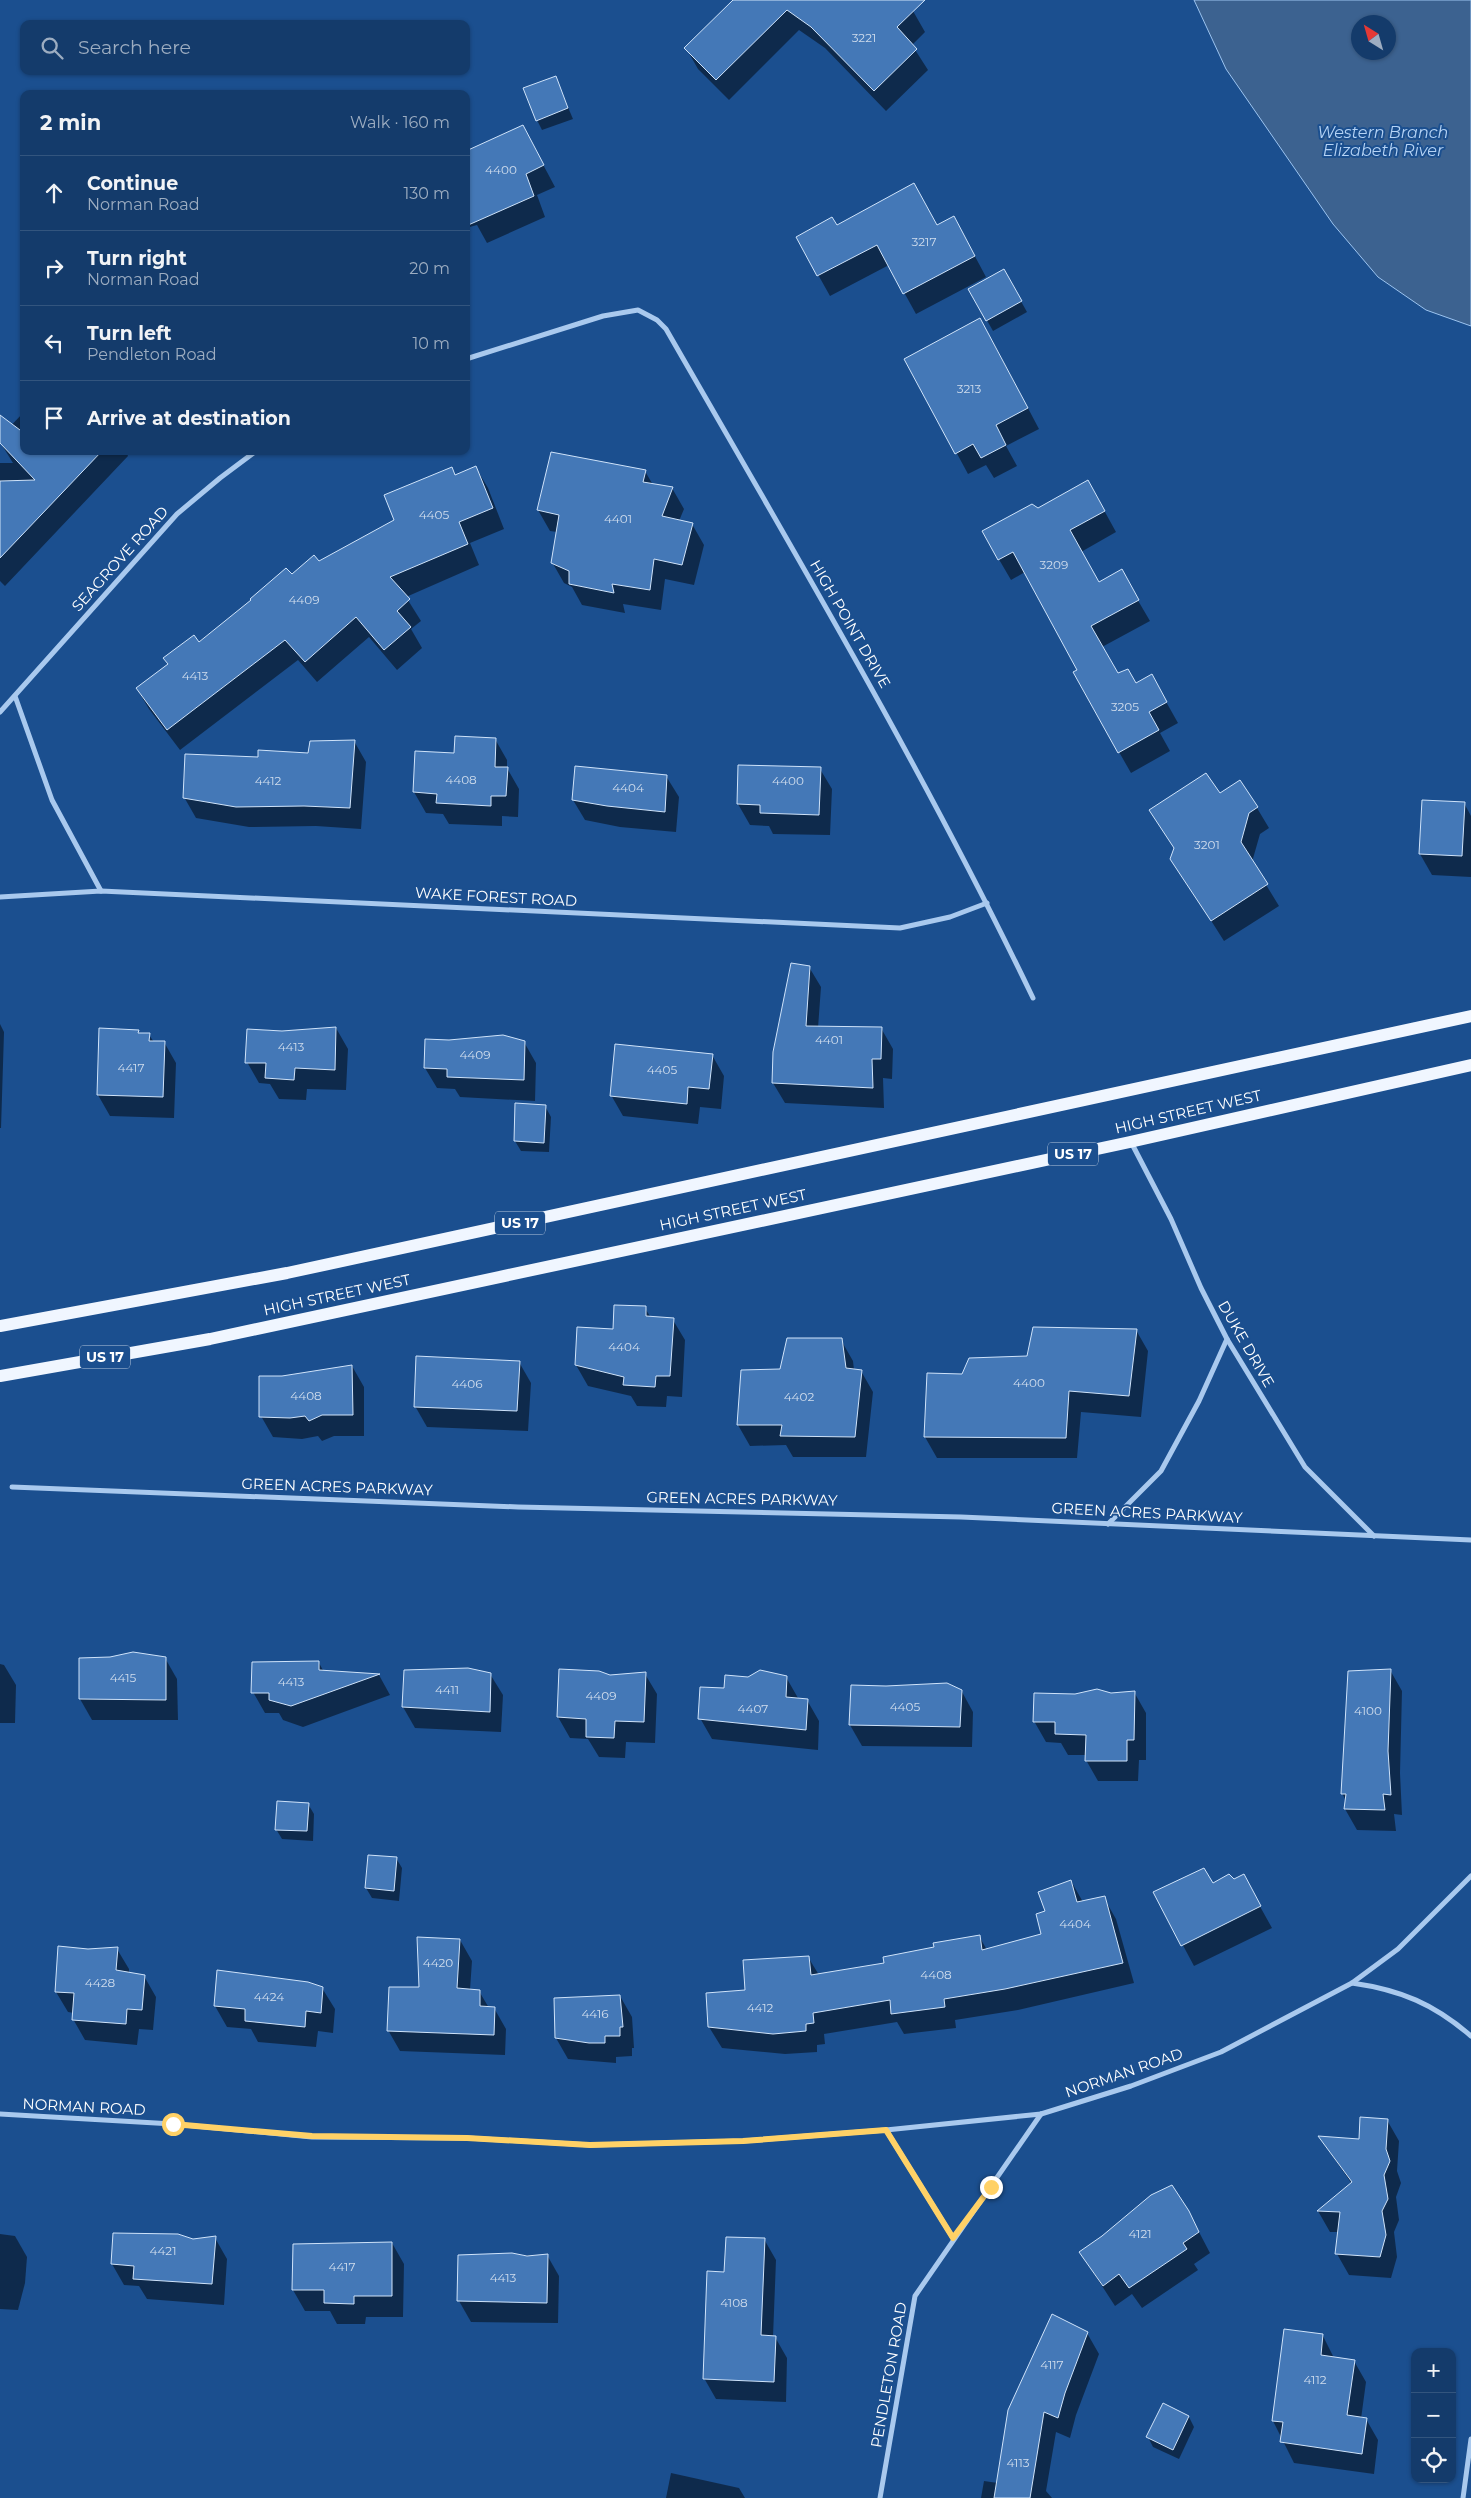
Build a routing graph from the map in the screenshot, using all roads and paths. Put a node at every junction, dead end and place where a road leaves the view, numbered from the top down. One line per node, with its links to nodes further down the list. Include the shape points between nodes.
1 (470, 358): 7 (street, HIGH POINT DRIVE, via 603,316 638,310 666,329 893,723)
2 (251, 455): 3 (street, SEAGROVE ROAD, via 177,514)
3 (15, 696): 4 (street, SEAGROVE ROAD); 5 (street, via 52,800)
4 (0, 712)
5 (101, 891): 6 (street, WAKE FOREST ROAD); 7 (street, WAKE FOREST ROAD, via 900,928 950,917)
6 (0, 896)
7 (987, 903): 8 (street, HIGH POINT DRIVE)
8 (1033, 998)
9 (1471, 1016): 12 (main road, US 17, via 287,1273)
10 (1471, 1065): 11 (main road, HIGH STREET WEST / US 17)
11 (1130, 1142): 13 (street, DUKE DRIVE, via 1171,1219); 14 (main road, HIGH STREET WEST / US 17, via 210,1339)
12 (0, 1326)
13 (1227, 1339): 16 (street, via 1161,1471); 17 (street, DUKE DRIVE, via 1305,1467)
14 (0, 1376)
15 (12, 1486): 16 (street, GREEN ACRES PARKWAY, via 518,1507 961,1517)
16 (1108, 1524): 17 (street, GREEN ACRES PARKWAY)
17 (1374, 1536): 18 (street, GREEN ACRES PARKWAY)
18 (1471, 1540)
19 (1471, 1876): 20 (street, NORMAN ROAD, via 1398,1949)
20 (1352, 1983): 21 (street, via 1380,1987 1415,1998 1448,2016); 23 (street, NORMAN ROAD, via 1221,2052 1132,2086)
21 (1471, 2036)
22 (0, 2114): 24 (street, NORMAN ROAD, via 312,2136 467,2138 590,2145 743,2141)
23 (1041, 2114): 24 (street, NORMAN ROAD); 25 (street, PENDLETON ROAD)
24 (886, 2130): 25 (street)
25 (953, 2238): 27 (street, PENDLETON ROAD, via 915,2296)
26 (1471, 2439): 28 (street)
27 (880, 2498)
28 (1463, 2498)

